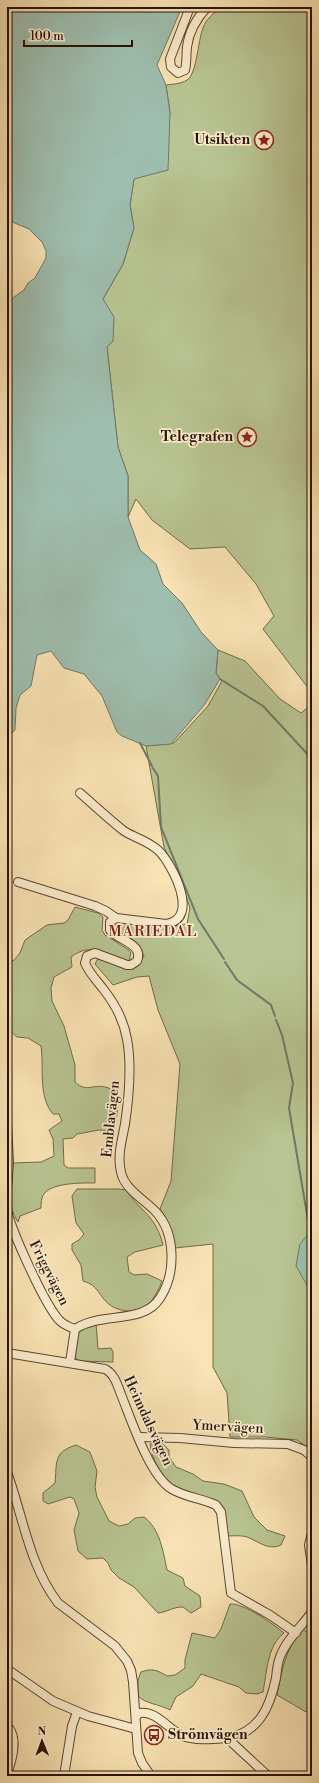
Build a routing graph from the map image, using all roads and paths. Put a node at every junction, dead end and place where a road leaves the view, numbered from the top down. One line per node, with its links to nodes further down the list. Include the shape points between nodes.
1 (190, 7): 2 (street, via 170,59 171,67 178,73 185,70 191,32)
2 (207, 7)
3 (80, 793): 5 (street, via 124,830 157,849 166,860 183,897 182,913 173,922 155,923)
4 (18, 882): 5 (street, via 96,906)
5 (116, 918): 9 (street, Emblavägen, via 110,922 110,930 136,948 139,953 138,961 131,965 96,953 89,954 85,961 87,969 116,1009 128,1041 129,1074 125,1124 120,1147 121,1175 164,1224 170,1241 171,1262 165,1290 159,1300 145,1313 100,1319)
6 (7, 1124): 7 (street)
7 (7, 1188)
8 (7, 1211): 9 (street, Friggvägen, via 12,1227 53,1313 65,1325)
9 (75, 1329): 11 (street)
10 (7, 1353): 11 (street, Heimdalsvägen)
11 (70, 1362): 12 (street, Heimdalsvägen, via 109,1371)
12 (139, 1437): 13 (street, Ymervägen, via 288,1444 304,1450); 19 (street, Heimdalsvägen, via 165,1484 178,1492 216,1505 221,1512 231,1593)
13 (312, 1457)
14 (7, 1472): 15 (street)
15 (9, 1485): 22 (street, via 35,1562 58,1603 115,1646 124,1656 132,1675)
16 (312, 1533): 17 (street, via 309,1545)
17 (312, 1565)
18 (312, 1612): 19 (street)
19 (296, 1633): 25 (street, via 280,1656 272,1694 264,1714 246,1732)
20 (7, 1669): 21 (street, via 46,1697)
21 (77, 1712): 24 (street); 27 (street, via 72,1726)
22 (136, 1716): 24 (street); 25 (street, via 140,1713 149,1713 182,1735 191,1738)
23 (8, 1727): 26 (street, via 13,1733 14,1740)
24 (136, 1729): 28 (street, via 140,1759)
25 (227, 1738): 29 (street)
26 (7, 1774)
27 (64, 1776)
28 (151, 1776)
29 (268, 1776)

